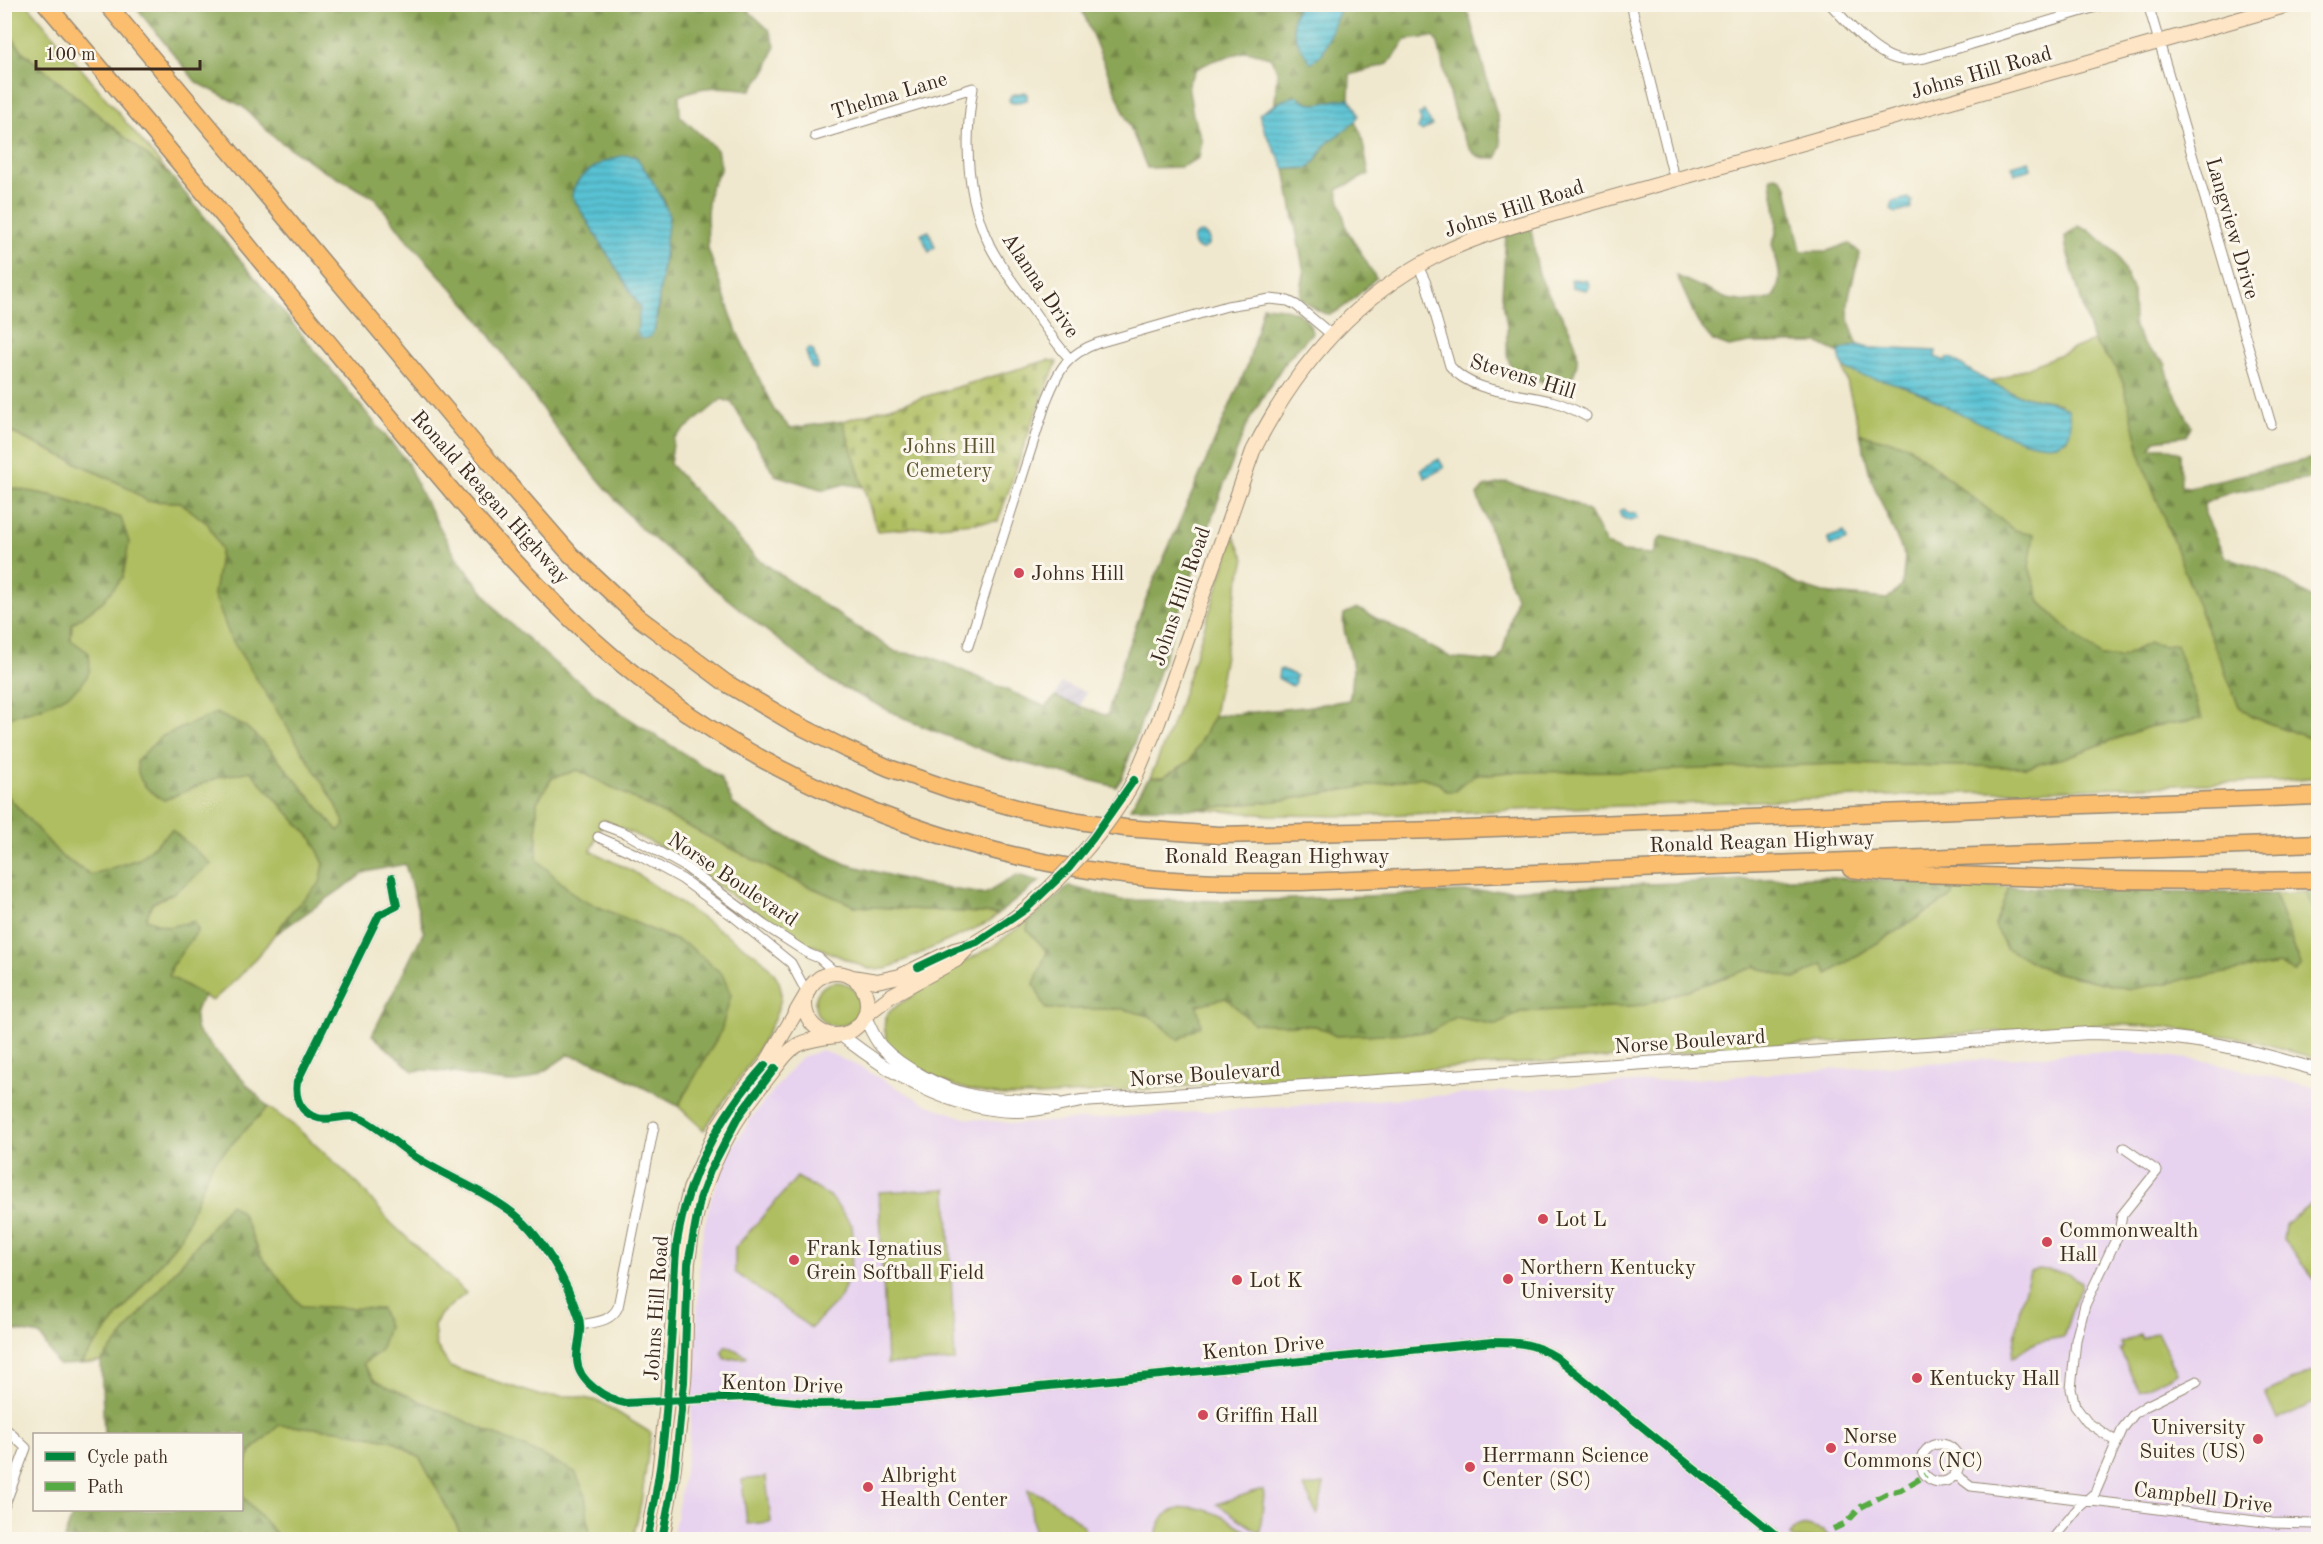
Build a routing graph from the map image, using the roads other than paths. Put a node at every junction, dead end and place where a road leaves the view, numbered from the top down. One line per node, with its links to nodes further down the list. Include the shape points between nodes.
1 (46, 4): 22 (highway, Ronald Reagan Highway, via 477,521 532,579 617,660 668,699 745,750 801,778 911,826 981,848 1150,878 1301,882)
2 (107, 4): 18 (highway, Ronald Reagan Highway, via 571,555 639,618 726,683 792,722 889,768 1027,811 1149,830 1218,835)
3 (1631, 4): 11 (street)
4 (1830, 4): 5 (street, via 1874,47 1885,55 1905,60)
5 (2106, 4)
6 (2148, 4): 8 (street, Langview Drive)
7 (2292, 4): 8 (main road, Johns Hill Road)
8 (2160, 42): 11 (main road, Johns Hill Road); 16 (street, Langview Drive)
9 (973, 88): 10 (street, Thelma Lane); 14 (street, Alanna Drive, via 968,158 978,214 1002,266)
10 (815, 136)
11 (1677, 180): 12 (main road, Johns Hill Road, via 1482,236)
12 (1418, 266): 13 (main road, Johns Hill Road, via 1370,300); 15 (street, Stevens Hill, via 1449,366 1458,376 1567,406)
13 (1332, 335): 14 (street, via 1296,305 1282,300 1259,300 1106,340); 25 (main road, Johns Hill Road, bridge, via 1289,387 1253,451 1158,723 1134,780 1099,831 1048,890 1012,920)
14 (1070, 358): 17 (street, via 1062,366 1047,399)
15 (1586, 416)
16 (2271, 424)
17 (968, 646)
18 (2319, 796)
19 (603, 825): 26 (street, Norse Boulevard, via 684,866)
20 (598, 837): 28 (street, Norse Boulevard, via 682,879 725,909 791,963)
21 (2319, 843): 22 (highway, Ronald Reagan Highway)
22 (1796, 862): 24 (highway, via 1937,875)
23 (392, 878): 35 (street, via 397,906 379,915 297,1082 299,1102 317,1118 360,1119 420,1160 511,1211 546,1249)
24 (2319, 880)
25 (970, 946): 27 (main road, Johns Hill Road, via 888,980); 29 (main road, Johns Hill Road, via 956,960 891,995)
26 (836, 973): 27 (main road); 28 (main road, via 818,979)
27 (851, 976): 29 (main road, via 864,989)
28 (807, 994): 30 (main road, via 805,1005 811,1023 818,1030); 38 (main road, Johns Hill Road, via 765,1065 717,1128 690,1189 675,1260)
29 (865, 1016): 30 (main road, via 854,1030); 32 (street, Norse Boulevard, via 886,1051 941,1085 972,1096)
30 (839, 1036): 32 (street, Norse Boulevard, via 912,1083 970,1107 1014,1111); 37 (main road, Johns Hill Road, via 804,1041 785,1055 740,1114 710,1171 690,1246)
31 (2319, 1070): 32 (street, Norse Boulevard, via 2217,1044 2151,1035 2089,1033)
32 (1061, 1103)
33 (654, 1126): 35 (street, via 618,1307 607,1320)
34 (2124, 1148): 40 (street, via 2157,1171 2122,1215 2119,1233 2085,1305 2076,1340 2071,1389 2075,1406 2087,1422)
35 (580, 1325): 38 (street, Kenton Drive, via 579,1369 596,1390 625,1403)
36 (2197, 1381): 40 (street, Campbell Drive, via 2134,1414)
37 (682, 1400): 38 (street, Kenton Drive); 46 (main road, Johns Hill Road, via 674,1477); 47 (street, Kenton Drive, via 744,1397 817,1404 879,1403 1518,1342 1539,1347 1556,1357)
38 (667, 1401): 45 (main road, Johns Hill Road)
39 (4, 1427): 43 (street, via 26,1448)
40 (2117, 1442): 42 (street, Campbell Drive, via 2095,1494)
41 (1955, 1474): 41 (street, via 1958,1456 1950,1447 1938,1444 1924,1454 1922,1465 1930,1479 1947,1480); 42 (street, Campbell Drive, via 1971,1486)
42 (2084, 1501): 44 (street, Campbell Drive, via 2272,1523); 48 (street, Campbell Drive)
43 (4, 1507)
44 (2319, 1524)
45 (647, 1539)
46 (662, 1539)
47 (1782, 1539)
48 (2052, 1539)

